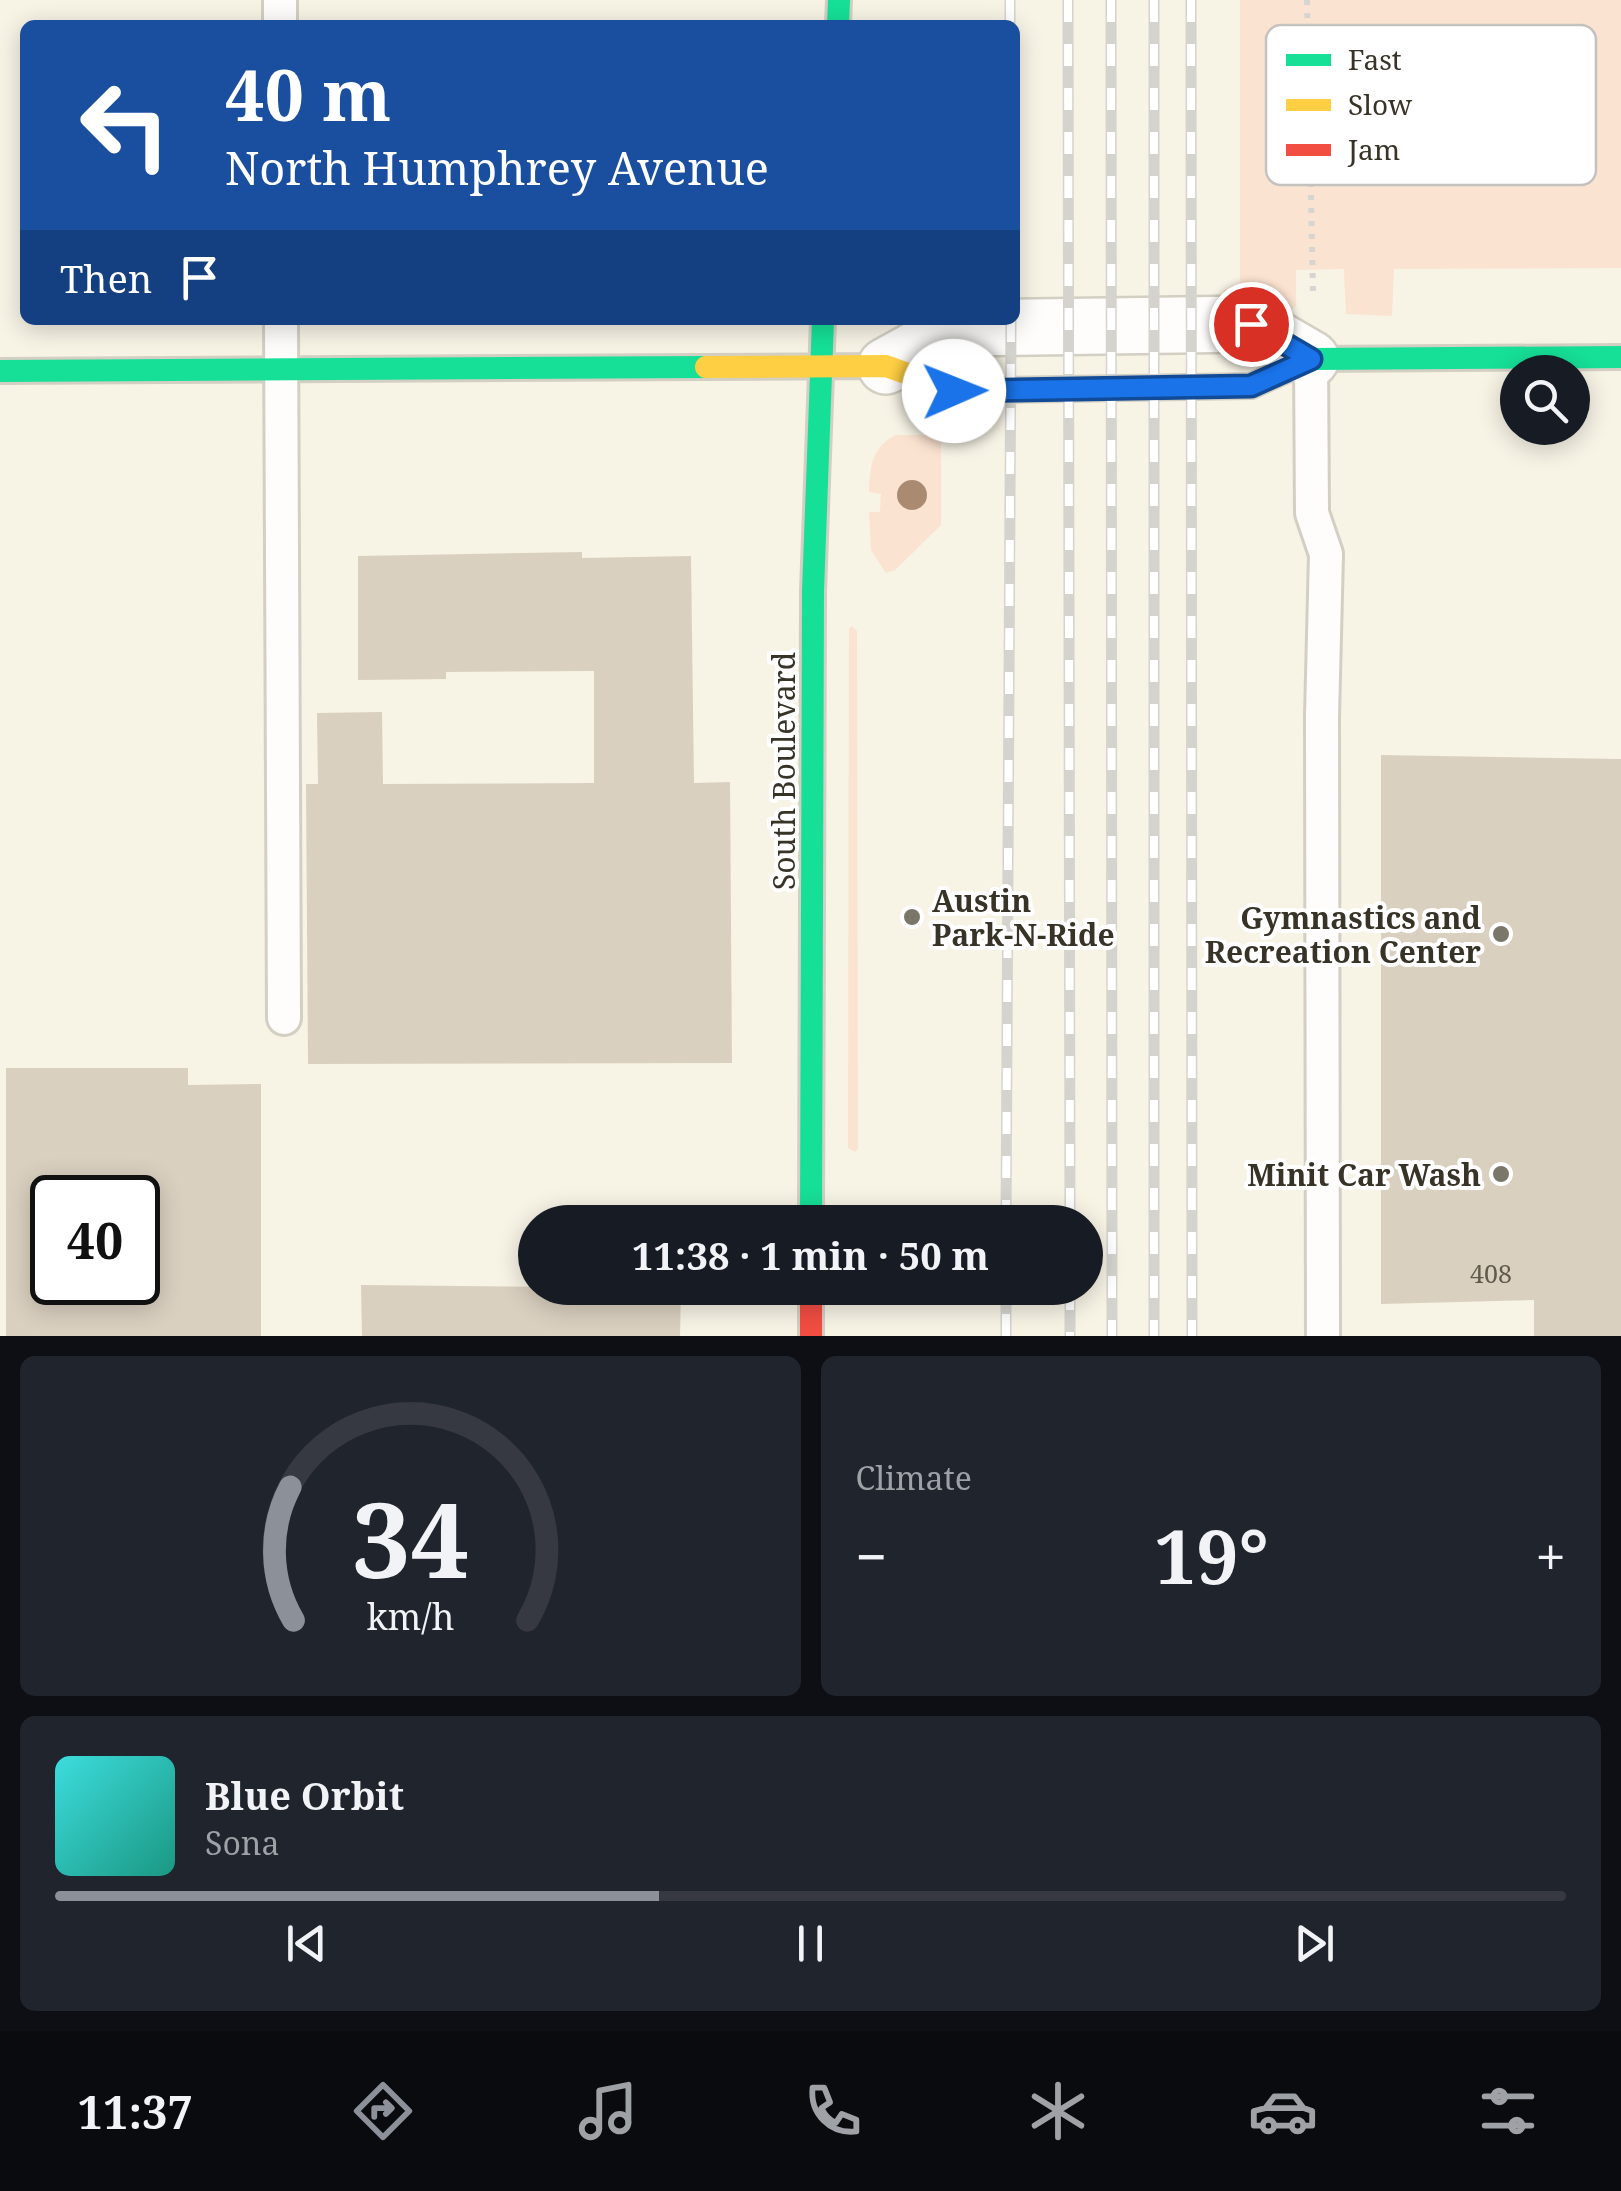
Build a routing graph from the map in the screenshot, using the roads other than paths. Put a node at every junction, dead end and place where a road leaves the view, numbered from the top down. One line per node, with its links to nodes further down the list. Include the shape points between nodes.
1 (280, 325): 7 (lane)
2 (823, 325): 6 (street, South Boulevard)
3 (1621, 357): 4 (street)
4 (1311, 359): 5 (street, via 1251,324 954,328); 13 (lane, via 1312,513 1326,554)
5 (886, 366): 6 (street)
6 (820, 368): 7 (street); 10 (street, South Boulevard)
7 (281, 370): 8 (street); 9 (lane)
8 (0, 371)
9 (284, 1018)
10 (811, 1205)
11 (811, 1305): 12 (street)
12 (811, 1336)
13 (1323, 1336)

